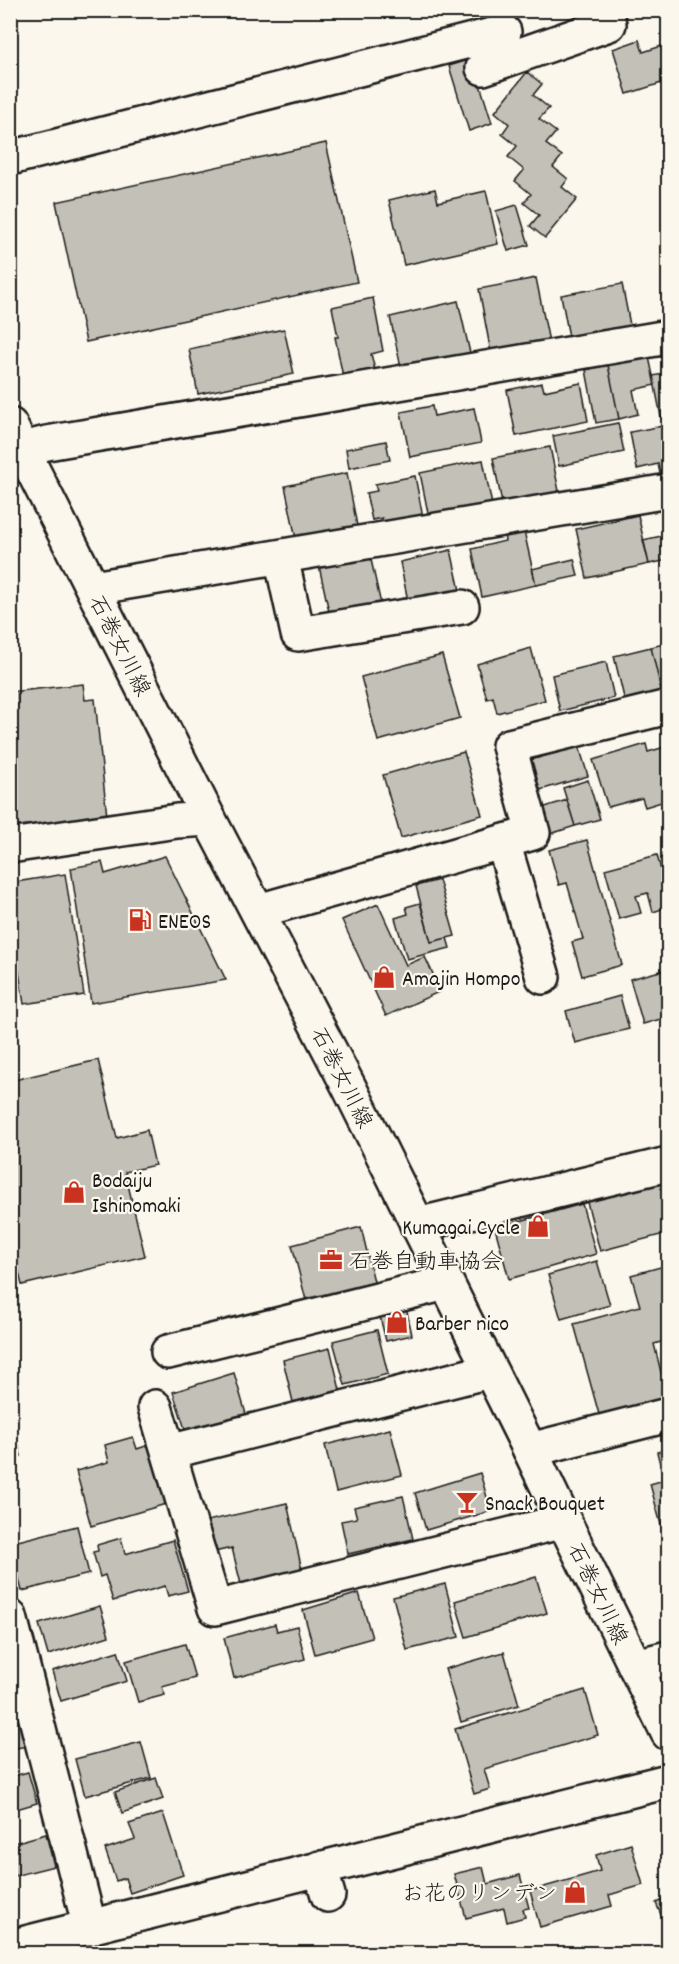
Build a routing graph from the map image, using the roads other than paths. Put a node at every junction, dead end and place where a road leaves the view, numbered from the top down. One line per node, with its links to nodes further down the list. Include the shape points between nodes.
1 (604, 10): 3 (street, via 609,24)
2 (504, 32): 4 (street)
3 (483, 68)
4 (10, 158)
5 (669, 337): 6 (street, via 47,443)
6 (17, 437): 9 (street, 石巻女川線)
7 (669, 491): 8 (street)
8 (281, 556): 9 (street); 10 (street, via 298,634)
9 (93, 588): 12 (street, 石巻女川線)
10 (462, 608)
11 (669, 707): 13 (street, via 509,746 533,833)
12 (209, 819): 14 (street); 15 (street, 石巻女川線)
13 (503, 842): 15 (street); 16 (street)
14 (10, 846)
15 (258, 911): 18 (street, 石巻女川線)
16 (543, 977)
17 (669, 1164): 18 (street)
18 (417, 1225): 19 (street, 石巻女川線)
19 (446, 1283): 20 (street); 21 (street, 石巻女川線)
20 (168, 1352)
21 (489, 1371): 24 (street, 石巻女川線); 25 (street)
22 (155, 1407): 25 (street)
23 (669, 1415): 24 (street)
24 (530, 1450): 26 (street, 石巻女川線)
25 (169, 1452): 26 (street, via 216,1608)
26 (564, 1521): 29 (street, 石巻女川線)
27 (10, 1617): 32 (street)
28 (669, 1658): 29 (street)
29 (635, 1666): 30 (street, 石巻女川線)
30 (669, 1733)
31 (669, 1781): 32 (street, via 324,1881 240,1902)
32 (90, 1928): 33 (street)
33 (10, 1947)

